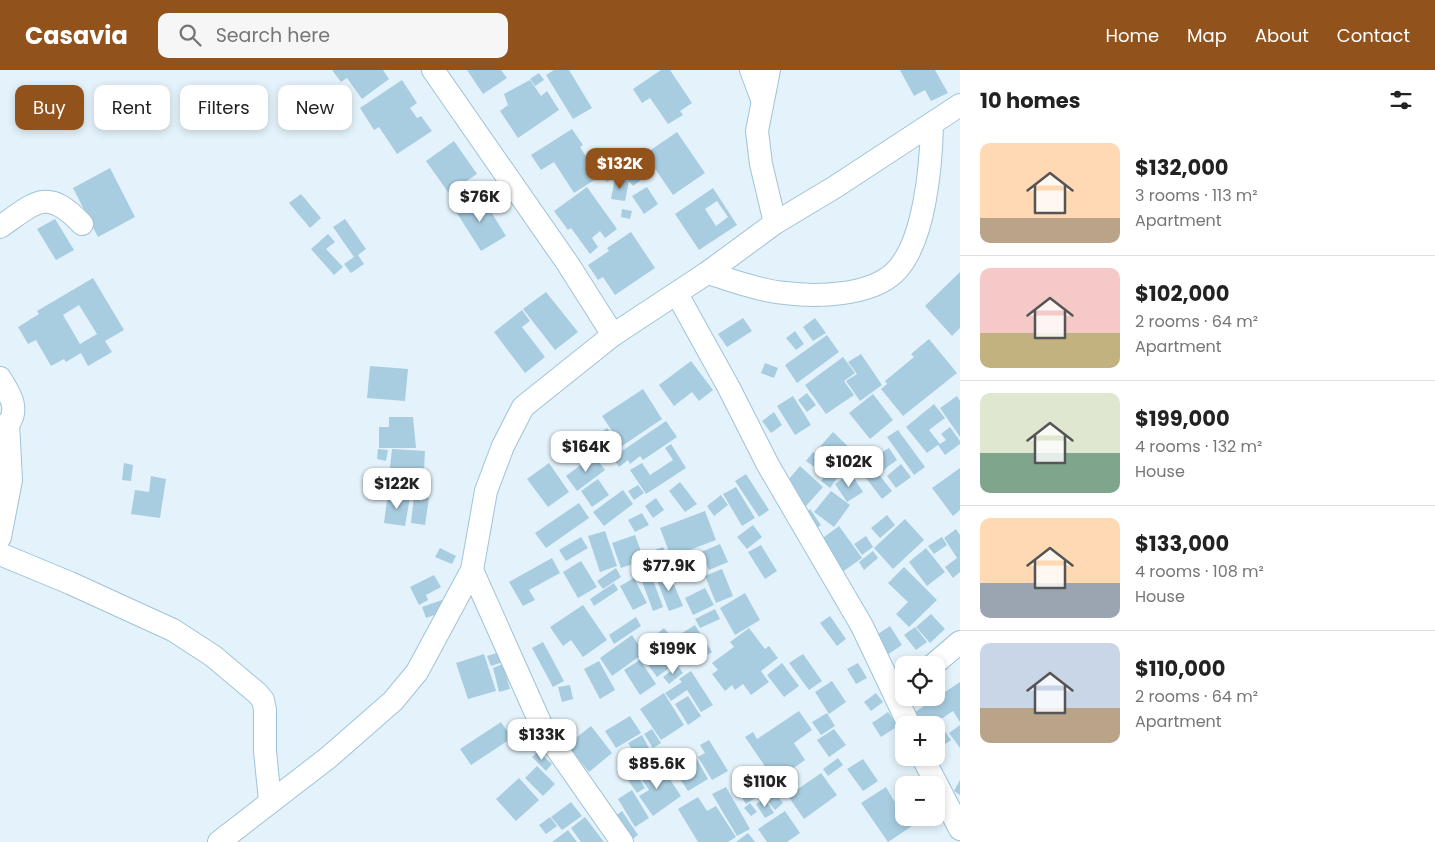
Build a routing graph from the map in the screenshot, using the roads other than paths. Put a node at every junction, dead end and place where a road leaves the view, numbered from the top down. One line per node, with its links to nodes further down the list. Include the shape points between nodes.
1 (433, 70): 12 (street, via 568,264)
2 (750, 70): 4 (street)
3 (769, 70): 4 (street)
4 (762, 99): 7 (street, via 757,130 761,164)
5 (960, 105): 6 (street)
6 (932, 125): 7 (street); 10 (street, via 931,155 916,236 894,273 877,284 851,293 785,293)
7 (775, 223): 10 (street)
8 (82, 224): 9 (street, via 66,207 44,201)
9 (0, 227)
10 (708, 273): 11 (street)
11 (677, 294): 12 (street); 20 (street, via 768,465)
12 (613, 335): 17 (street, via 523,407 503,446 486,491)
13 (0, 378): 14 (street, via 13,398 13,418)
14 (4, 428): 15 (street, via 11,480)
15 (0, 537)
16 (0, 554): 22 (street, via 173,630 213,656 257,692 265,710)
17 (472, 570): 22 (street, via 417,672 393,701 329,757); 25 (street, via 542,729)
18 (960, 642): 19 (street)
19 (944, 656)
20 (895, 682)
21 (927, 766): 23 (street)
22 (270, 801): 24 (street)
23 (960, 829)
24 (219, 842)
25 (622, 842)

